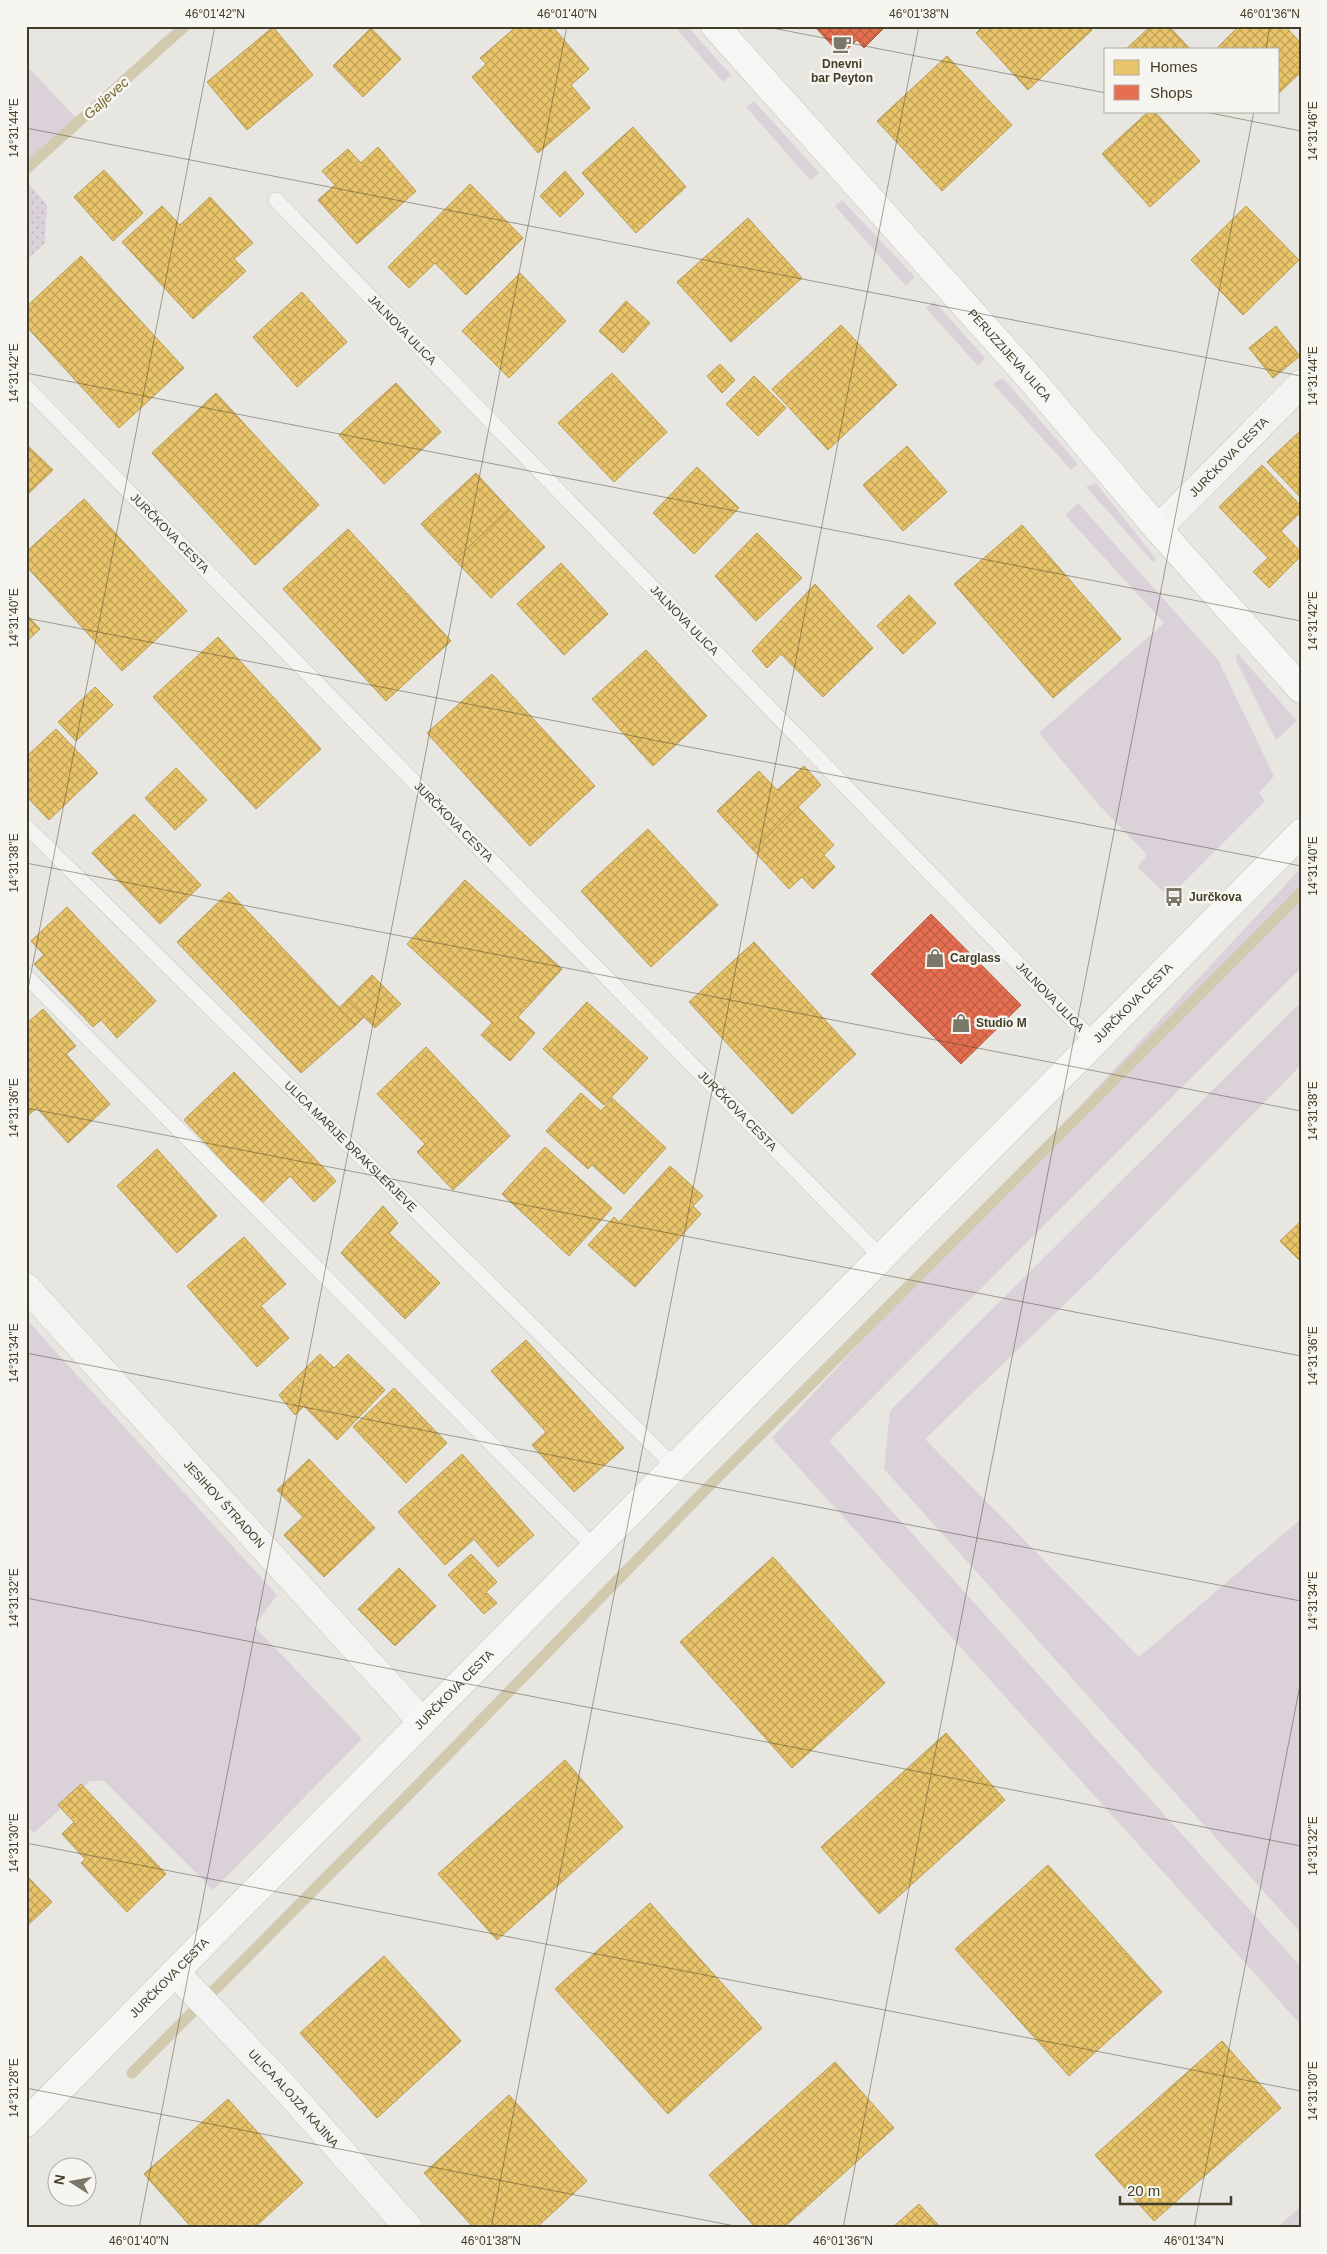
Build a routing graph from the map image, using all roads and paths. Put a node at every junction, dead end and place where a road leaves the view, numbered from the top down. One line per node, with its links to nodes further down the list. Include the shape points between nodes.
1 (715, 26): 5 (main road, PERUZZIJEVA ULICA, via 1031,379)
2 (276, 200): 10 (lane, JALNOVA ULICA)
3 (1301, 384): 5 (street, JURČKOVA CESTA)
4 (26, 387): 11 (lane, JURČKOVA CESTA)
5 (1158, 529): 6 (main road, PERUZZIJEVA ULICA)
6 (1301, 690)
7 (26, 826): 13 (lane, ULICA MARIJE DRAKSLERJEVE)
8 (1301, 833): 10 (main road, JURČKOVA CESTA)
9 (26, 976): 14 (lane)
10 (1094, 1042): 11 (main road, JURČKOVA CESTA)
11 (881, 1257): 13 (main road, JURČKOVA CESTA)
12 (26, 1287): 15 (street, JESIHOV ŠTRADON)
13 (674, 1466): 14 (main road, JURČKOVA CESTA)
14 (594, 1547): 15 (main road, JURČKOVA CESTA)
15 (421, 1723): 16 (main road, JURČKOVA CESTA)
16 (176, 1973): 17 (main road, JURČKOVA CESTA); 18 (street, ULICA ALOJZA KAJINA, via 286,2089)
17 (26, 2123)
18 (410, 2228)

